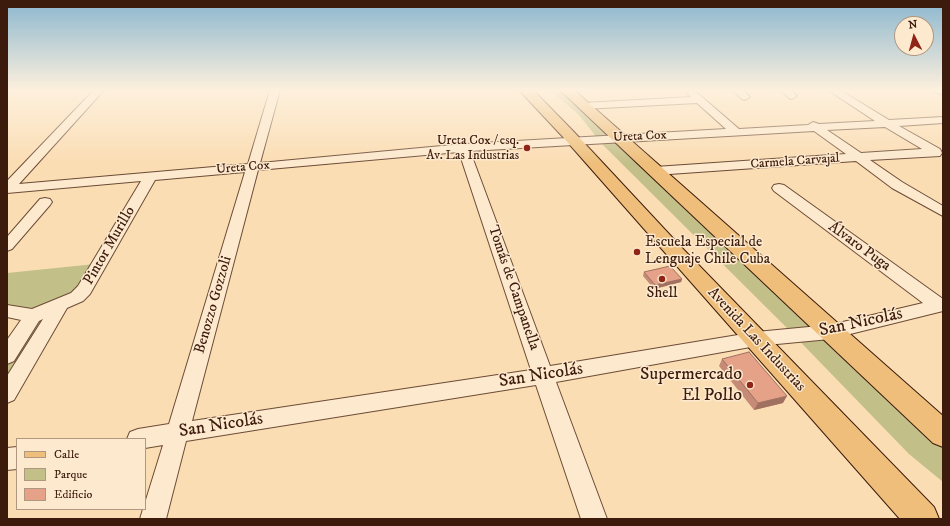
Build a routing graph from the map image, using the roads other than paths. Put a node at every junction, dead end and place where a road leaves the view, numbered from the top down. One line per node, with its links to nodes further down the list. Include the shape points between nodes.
1 (77, 115): 23 (street)
2 (268, 115): 19 (street, Benozzo Gozzoli)
3 (549, 115): 15 (main road, Avenida Las Industrias)
4 (593, 115): 14 (main road)
5 (715, 115): 11 (street)
6 (899, 115): 7 (street, Ureta Cox)
7 (874, 116): 8 (street, Ureta Cox); 10 (street)
8 (805, 120): 11 (street, Ureta Cox); 12 (street)
9 (943, 120): 10 (street, Ureta Cox)
10 (886, 123): 12 (street, Ureta Cox); 17 (street)
11 (726, 124): 13 (street); 14 (street, Ureta Cox)
12 (816, 127): 13 (street, Ureta Cox); 18 (street)
13 (736, 132): 14 (street, Ureta Cox)
14 (616, 134): 15 (street, Ureta Cox); 20 (main road)
15 (572, 138): 16 (street, Ureta Cox); 32 (main road, Avenida Las Industrias)
16 (472, 147): 19 (street, Ureta Cox); 34 (street, Tomás de Campanella)
17 (939, 155): 18 (street, Carmela Carvajal)
18 (859, 158): 20 (street, Carmela Carvajal); 24 (street, via 897,185)
19 (253, 167): 21 (street, Ureta Cox); 36 (street, Benozzo Gozzoli)
20 (655, 171): 31 (main road)
21 (150, 177): 23 (street, Ureta Cox); 27 (street, Pintor Murillo, via 84,290 77,297)
22 (779, 188): 28 (street, Álvaro Puga)
23 (7, 189)
24 (943, 212)
25 (7, 234): 26 (street, via 39,203)
26 (7, 246)
27 (60, 304): 30 (street, Pintor Murillo); 35 (street)
28 (941, 305): 31 (street, San Nicolás)
29 (7, 311): 30 (street)
30 (33, 316): 33 (street)
31 (830, 332): 32 (street, San Nicolás); 37 (main road)
32 (756, 340): 34 (street, San Nicolás); 41 (main road, Avenida Las Industrias)
33 (7, 356)
34 (544, 376): 36 (street, San Nicolás); 40 (street, Tomás de Campanella)
35 (7, 394)
36 (178, 433): 38 (street, San Nicolás); 39 (street, Benozzo Gozzoli)
37 (943, 434)
38 (145, 438)
39 (153, 519)
40 (594, 519)
41 (922, 519)

